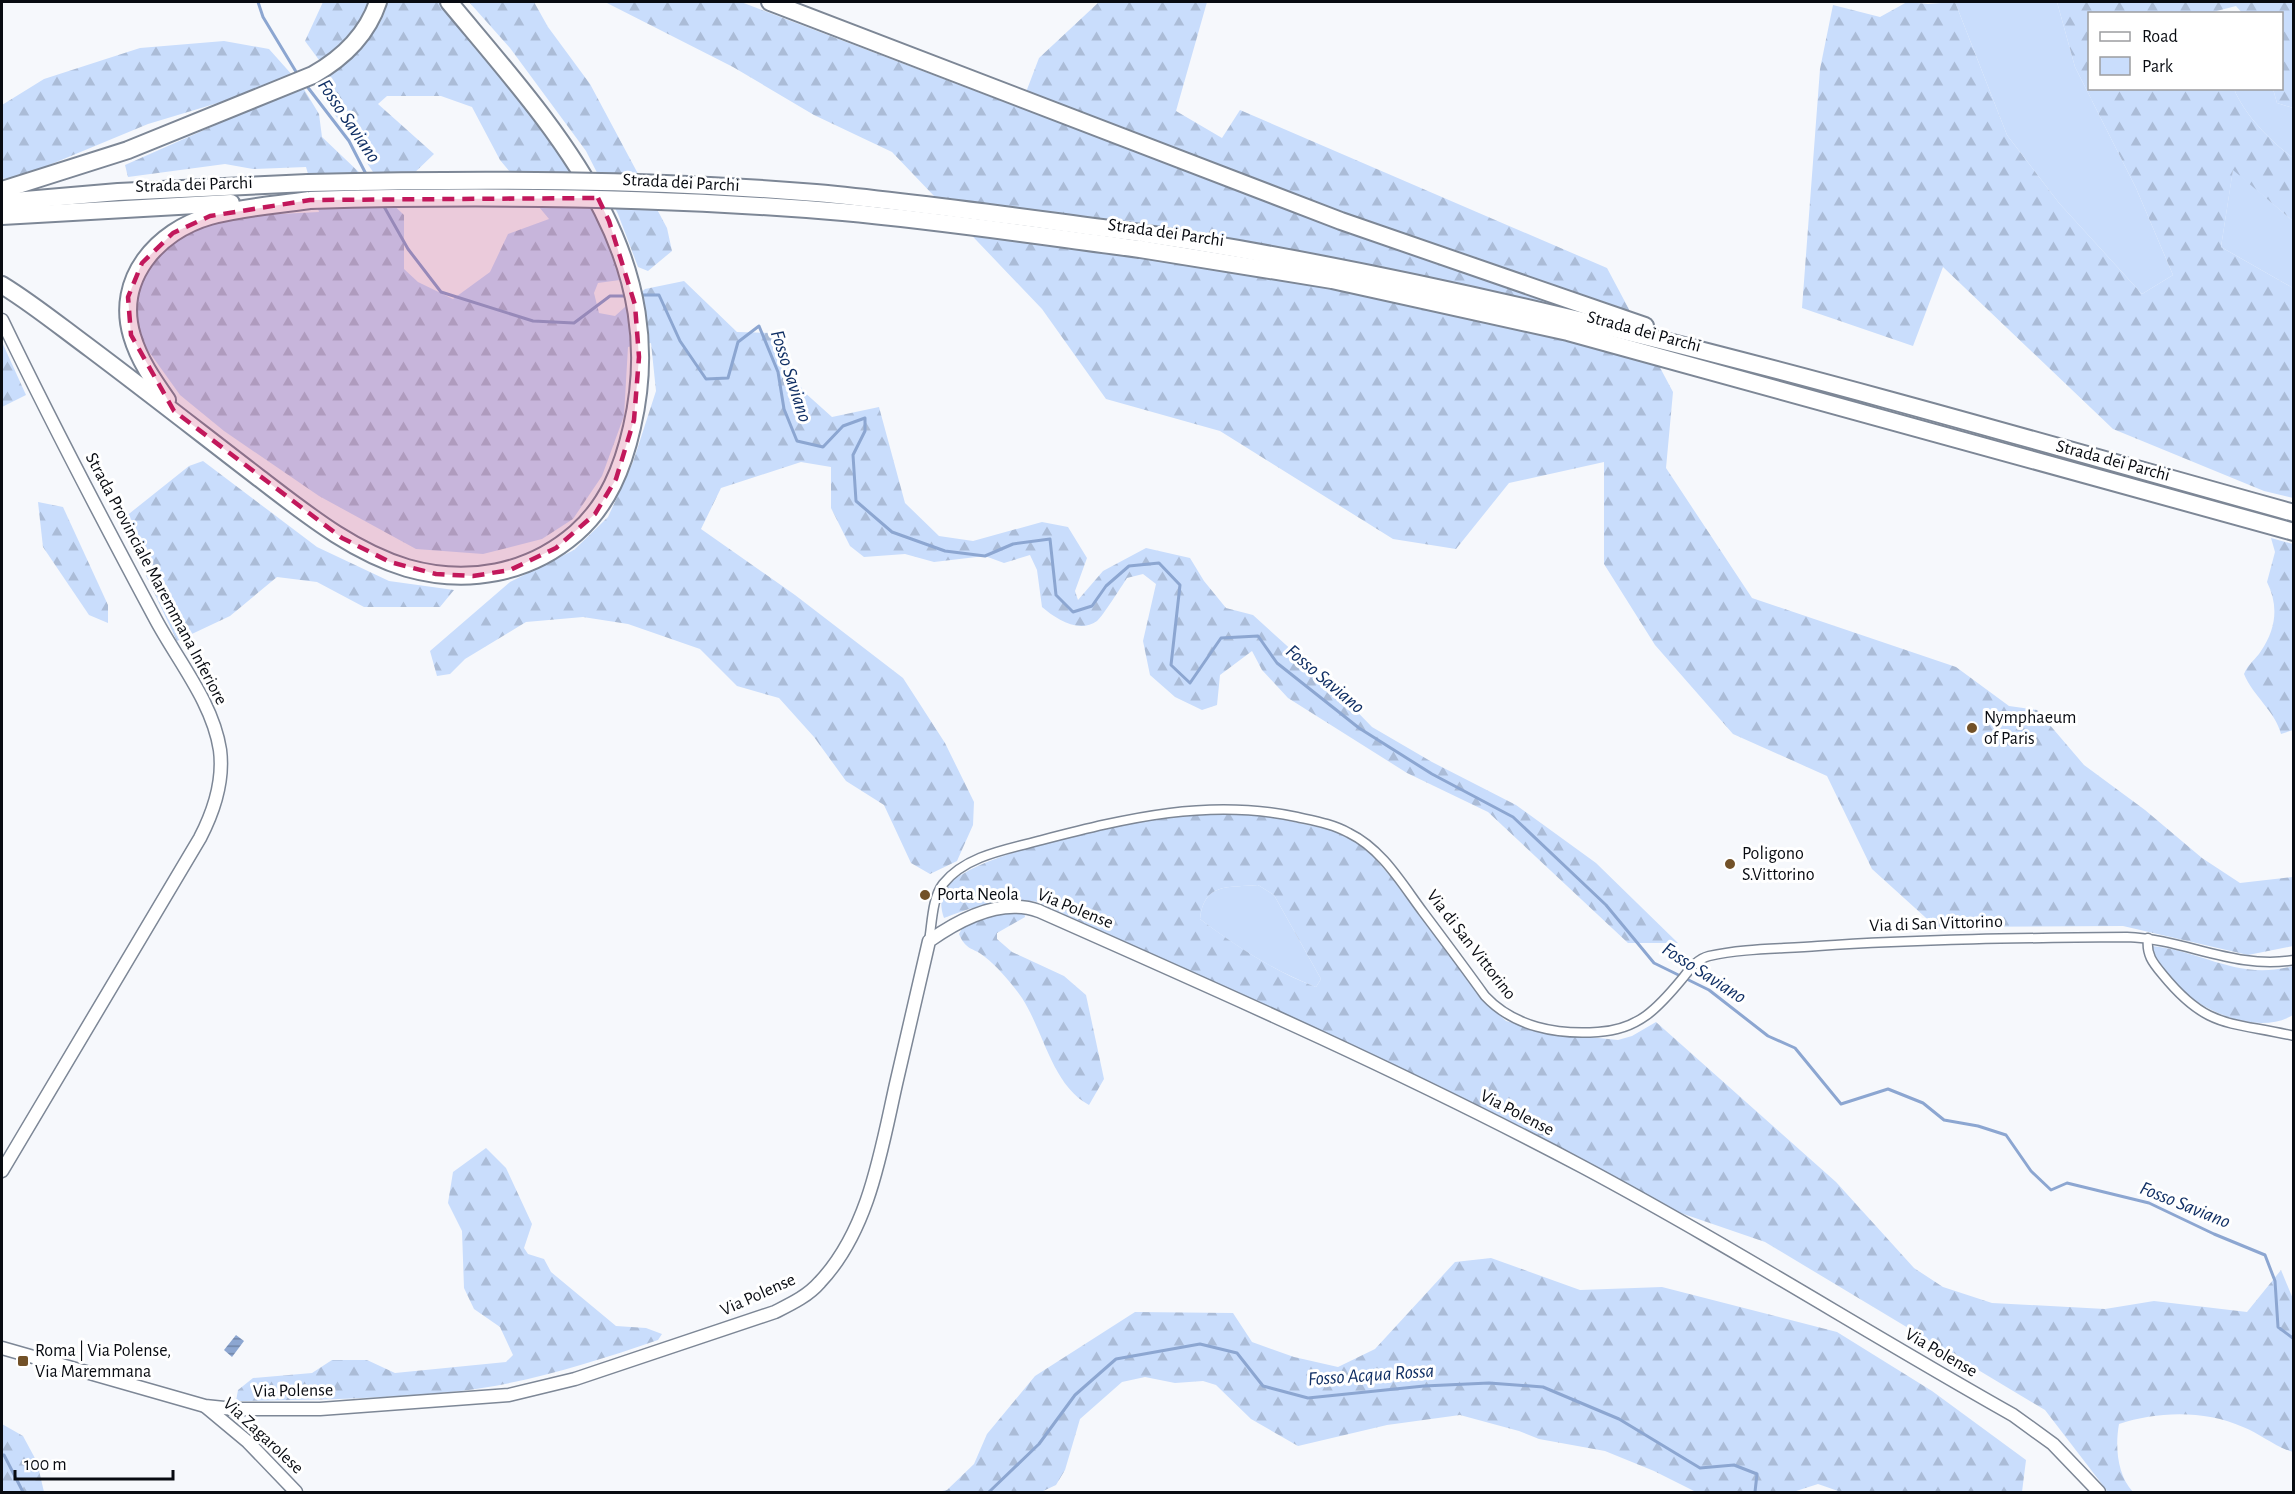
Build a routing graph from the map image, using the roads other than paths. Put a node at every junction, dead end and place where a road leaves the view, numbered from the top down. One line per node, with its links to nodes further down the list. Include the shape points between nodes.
1 (378, 2): 4 (highway, via 366,29 339,58 313,75 101,160)
2 (449, 2): 12 (highway, via 570,152 602,206 624,258 639,346 637,393 620,469 602,505 579,530 546,555 519,567 484,575 423,572 358,547 312,518)
3 (770, 2): 11 (highway, via 1359,228)
4 (2, 190)
5 (310, 200): 7 (highway, Strada dei Parchi); 8 (highway, Strada dei Parchi, bridge, via 534,197 762,206); 12 (highway, via 193,221 166,238 142,263 129,291 129,328 145,367)
6 (2, 202): 8 (highway, Strada dei Parchi, bridge, via 308,183 542,181 756,189 870,199)
7 (2, 216)
8 (1140, 241): 11 (highway, Strada dei Parchi, via 1278,254 1404,279); 14 (highway, Strada dei Parchi, via 1551,328)
9 (2, 285): 12 (highway)
10 (2, 320): 19 (street, Strada Provinciale Maremmana Inferiore, via 54,429 206,707 220,761 215,804 195,848)
11 (1765, 367): 13 (highway, Strada dei Parchi)
12 (174, 411)
13 (2294, 513)
14 (2294, 532)
15 (2148, 938): 16 (street, Via di San Vittorino, via 1873,942 1732,952 1696,962 1647,1018 1612,1031 1570,1032 1516,1020 1500,1011 1395,874 1366,844 1333,826 1242,809 1155,813 986,856 959,870 942,886); 17 (street, Via di San Vittorino, via 2235,960); 18 (street, via 2147,953 2152,962 2196,1010 2213,1020)
16 (929, 941): 21 (street, Via Polense, via 886,1133 862,1212 837,1261 803,1297 754,1320 575,1379 519,1393 320,1409); 23 (street, Via Polense, via 959,921 981,913 1029,908 1265,1012 1516,1132 1664,1212 2013,1415 2053,1443)
17 (2294, 960)
18 (2294, 1036)
19 (2, 1171)
20 (2, 1348): 21 (street, Via Polense)
21 (205, 1406): 22 (street, Via Zagarolese, via 248,1442)
22 (296, 1492)
23 (2099, 1492)

